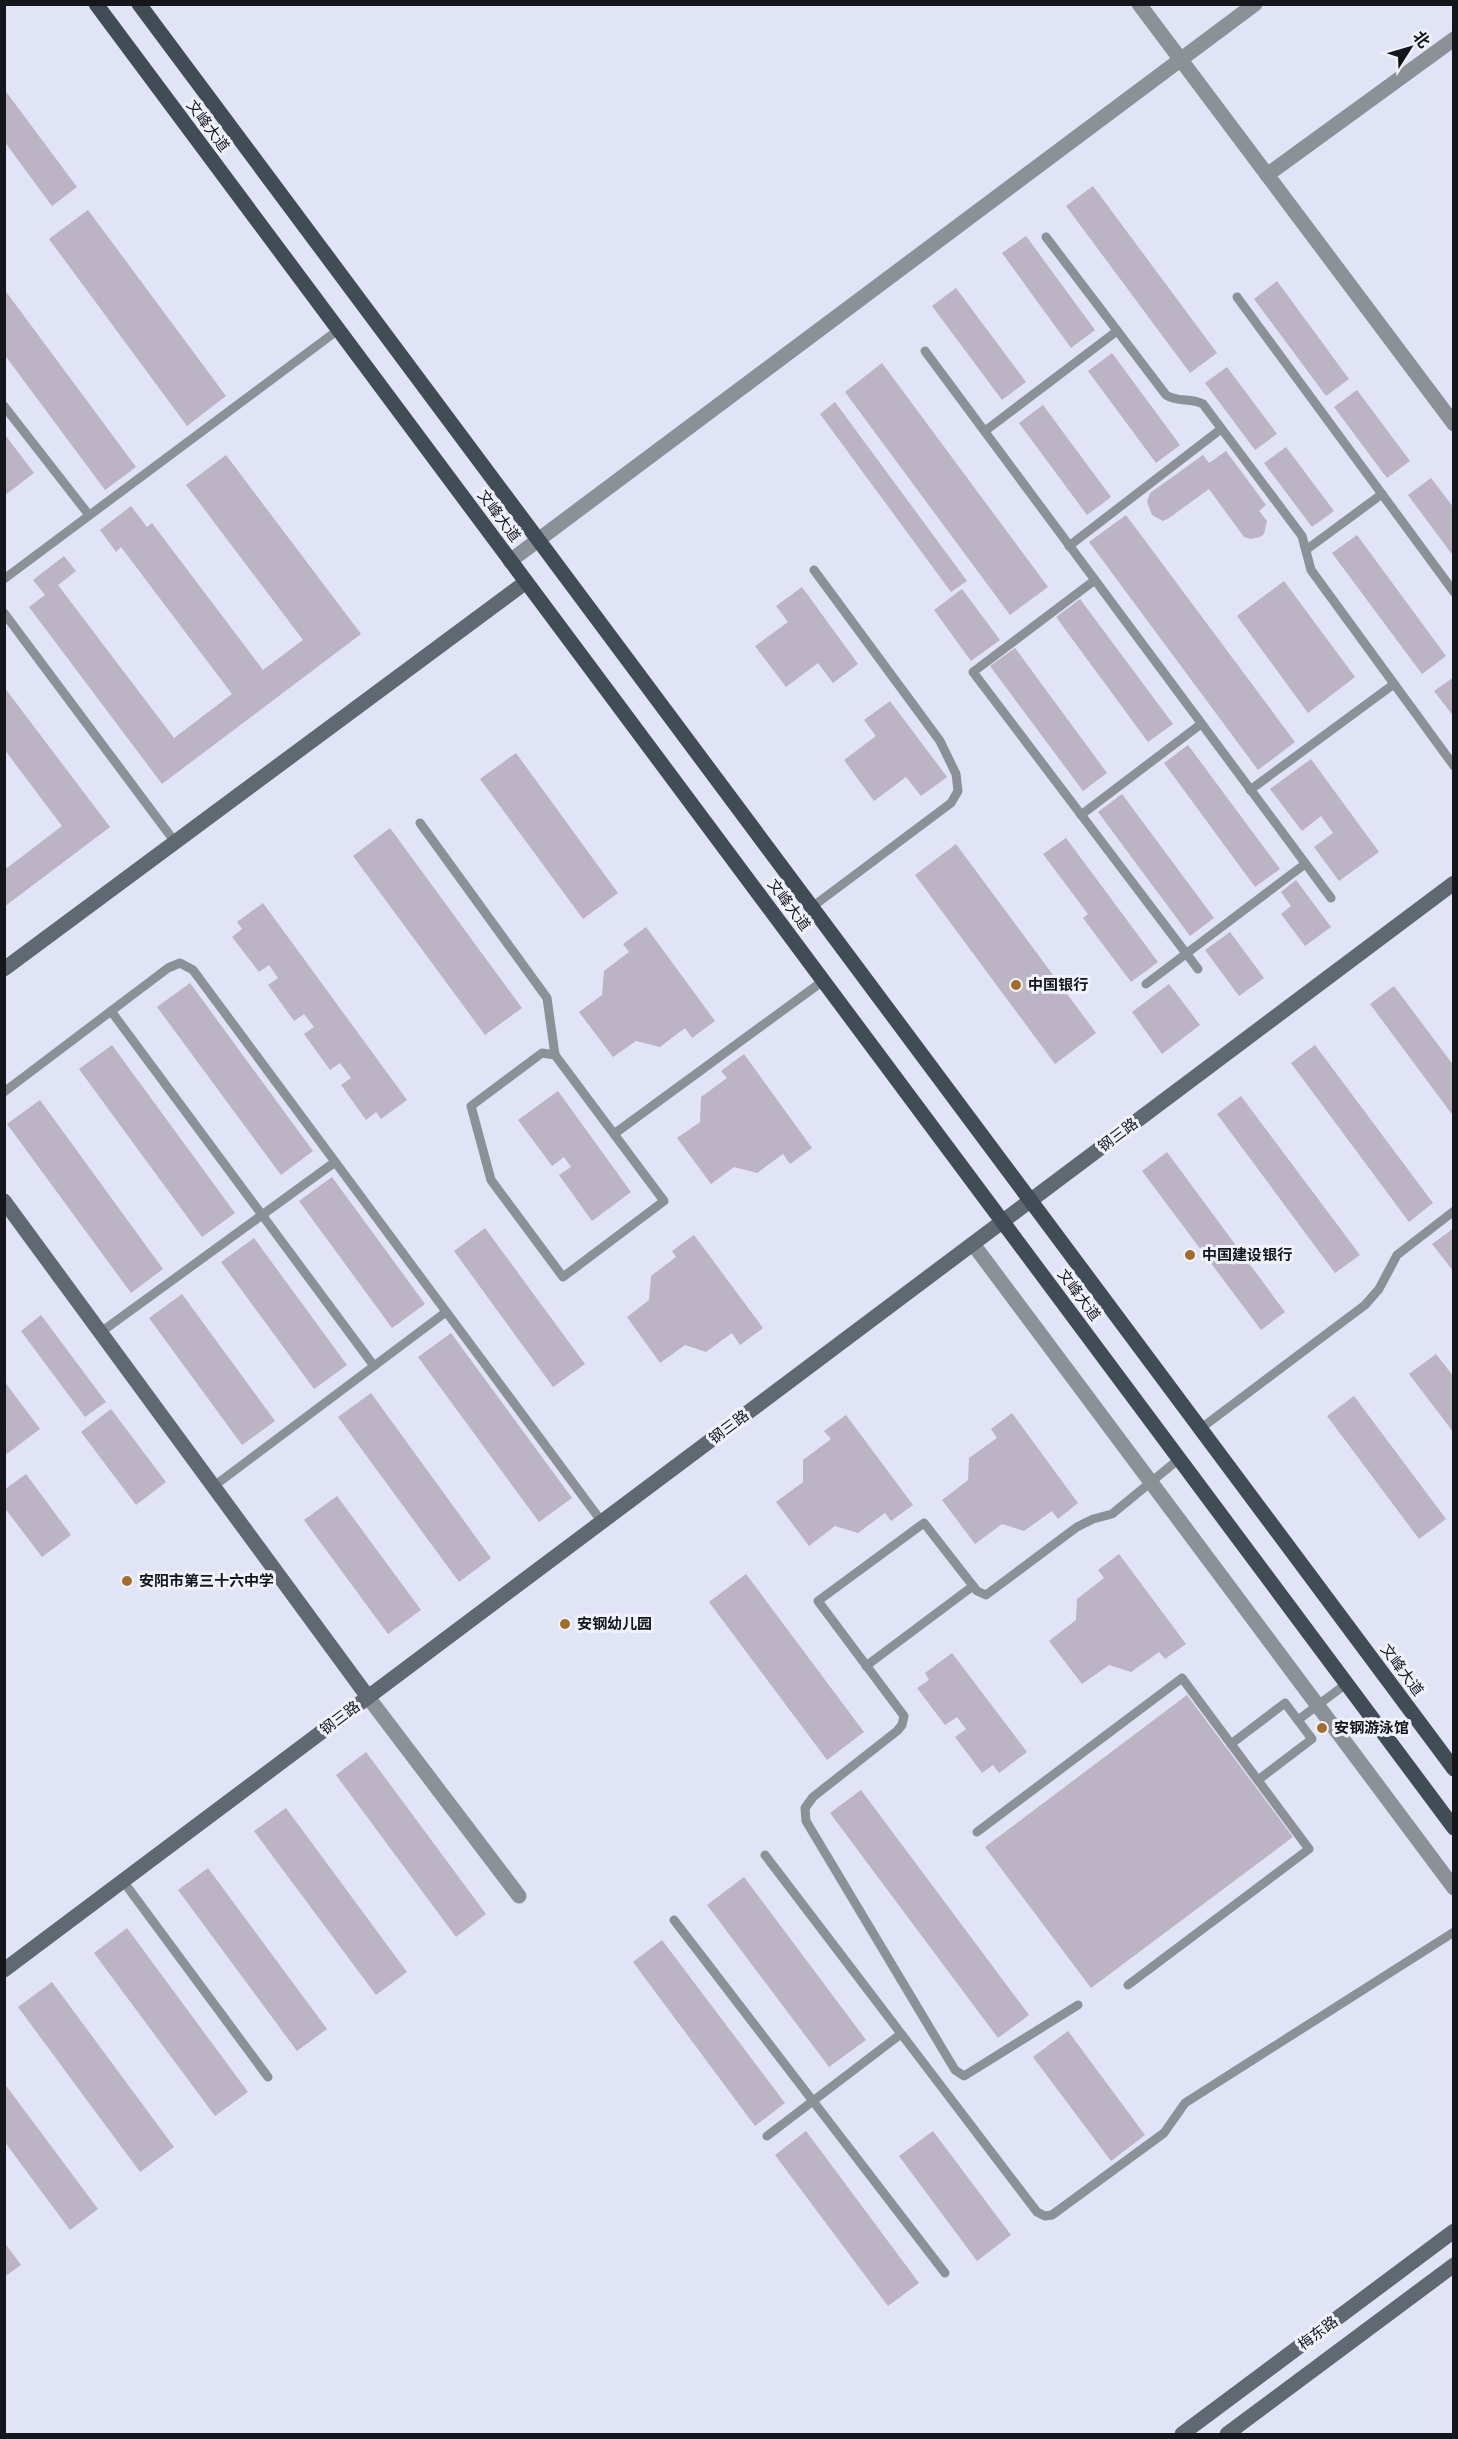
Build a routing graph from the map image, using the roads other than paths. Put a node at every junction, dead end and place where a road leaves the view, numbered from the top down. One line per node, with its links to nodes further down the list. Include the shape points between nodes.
1 (96, 4): 10 (main road, 文峰大道)
2 (139, 4): 19 (main road, 文峰大道)
3 (1139, 4): 6 (street)
4 (1255, 4): 6 (street)
5 (1454, 39): 7 (street)
6 (1180, 59): 7 (street); 19 (street)
7 (1268, 175): 14 (street)
8 (1046, 237): 11 (lane)
9 (1237, 297): 17 (lane)
10 (338, 330): 18 (lane); 22 (main road, 文峰大道)
11 (1117, 331): 15 (lane, via 1166,395 1173,400 1194,399 1203,404); 16 (lane)
12 (925, 351): 16 (lane)
13 (4, 406): 18 (lane)
14 (1454, 424)
15 (1221, 429): 20 (lane); 21 (lane, via 1302,536)
16 (985, 432): 20 (lane)
17 (1382, 494): 21 (lane); 27 (lane)
18 (89, 515): 24 (lane)
19 (538, 540): 22 (street); 39 (main road, 文峰大道)
20 (1069, 546): 25 (lane)
21 (1306, 550): 29 (lane, via 1311,570)
22 (510, 561): 26 (main road, 文峰大道)
23 (814, 570): 39 (lane, via 940,741 956,774 958,791 951,803)
24 (4, 579)
25 (1095, 580): 30 (lane); 33 (lane, via 973,672)
26 (526, 582): 35 (street); 43 (main road, 文峰大道)
27 (1454, 592)
28 (4, 613): 35 (lane)
29 (1394, 684): 31 (lane); 32 (lane)
30 (1201, 724): 32 (lane); 33 (lane)
31 (1454, 766)
32 (1250, 790): 36 (lane)
33 (1082, 815): 40 (lane)
34 (420, 823): 46 (lane, via 547,998)
35 (175, 842): 41 (street)
36 (1305, 864): 38 (lane); 40 (lane)
37 (1454, 883): 50 (street, 钢三路)
38 (1330, 898)
39 (812, 907): 50 (main road, 文峰大道)
40 (1187, 953): 42 (lane); 44 (lane)
41 (4, 969)
42 (1198, 969)
43 (823, 981): 48 (lane); 54 (main road, 文峰大道)
44 (1146, 984)
45 (111, 1011): 47 (lane); 49 (lane, via 168,968 180,963 193,970); 53 (lane)
46 (555, 1055): 48 (lane); 48 (lane, via 542,1053 471,1106 491,1180 563,1277 664,1201)
47 (4, 1092)
48 (614, 1134)
49 (335, 1162): 53 (lane); 56 (lane)
50 (1030, 1200): 54 (street, 钢三路); 59 (main road, 文峰大道)
51 (4, 1201): 57 (street)
52 (1454, 1211): 59 (lane, via 1397,1255 1379,1289 1365,1305)
53 (262, 1215): 57 (lane); 58 (lane)
54 (1002, 1222): 55 (street, 钢三路); 60 (main road, 文峰大道)
55 (973, 1244): 61 (street); 63 (street, 钢三路)
56 (446, 1312): 58 (lane); 63 (lane)
57 (101, 1332): 62 (street)
58 (374, 1366): 62 (lane)
59 (1200, 1429): 71 (main road, 文峰大道)
60 (1179, 1459): 61 (lane); 66 (main road, 文峰大道)
61 (1152, 1482): 64 (lane, via 1112,1514 1077,1527 986,1595); 68 (street)
62 (214, 1486): 67 (street)
63 (602, 1522): 67 (street, 钢三路)
64 (973, 1586): 65 (lane); 65 (lane, via 924,1523 818,1600)
65 (866, 1666): 83 (lane, via 904,1716 902,1725 813,1797 805,1808 806,1821 955,2070 964,2076)
66 (1346, 1684): 68 (lane); 73 (main road, 文峰大道)
67 (368, 1697): 76 (street, 钢三路); 78 (street)
68 (1319, 1705): 69 (lane); 77 (street)
69 (1298, 1720): 70 (lane, via 1285,1703); 72 (lane, via 1312,1739)
70 (1231, 1744): 72 (lane); 74 (lane, via 1182,1678)
71 (1454, 1769)
72 (1258, 1780): 82 (lane, via 1309,1849)
73 (1454, 1828)
74 (977, 1832)
75 (765, 1856): 84 (lane)
76 (123, 1881): 81 (street, 钢三路); 85 (lane)
77 (1454, 1888)
78 (519, 1896)
79 (674, 1920): 86 (lane)
80 (1454, 1932): 84 (lane, via 1185,2103 1164,2133 1052,2215 1037,2212)
81 (4, 1970)
82 (1128, 1985)
83 (1078, 2005)
84 (901, 2034): 86 (lane)
85 (268, 2077)
86 (813, 2101): 87 (lane); 90 (lane)
87 (767, 2136)
88 (1454, 2231): 91 (street, 梅东路)
89 (1454, 2265): 92 (street, 梅东路)
90 (945, 2273)
91 (1182, 2434)
92 (1227, 2434)

